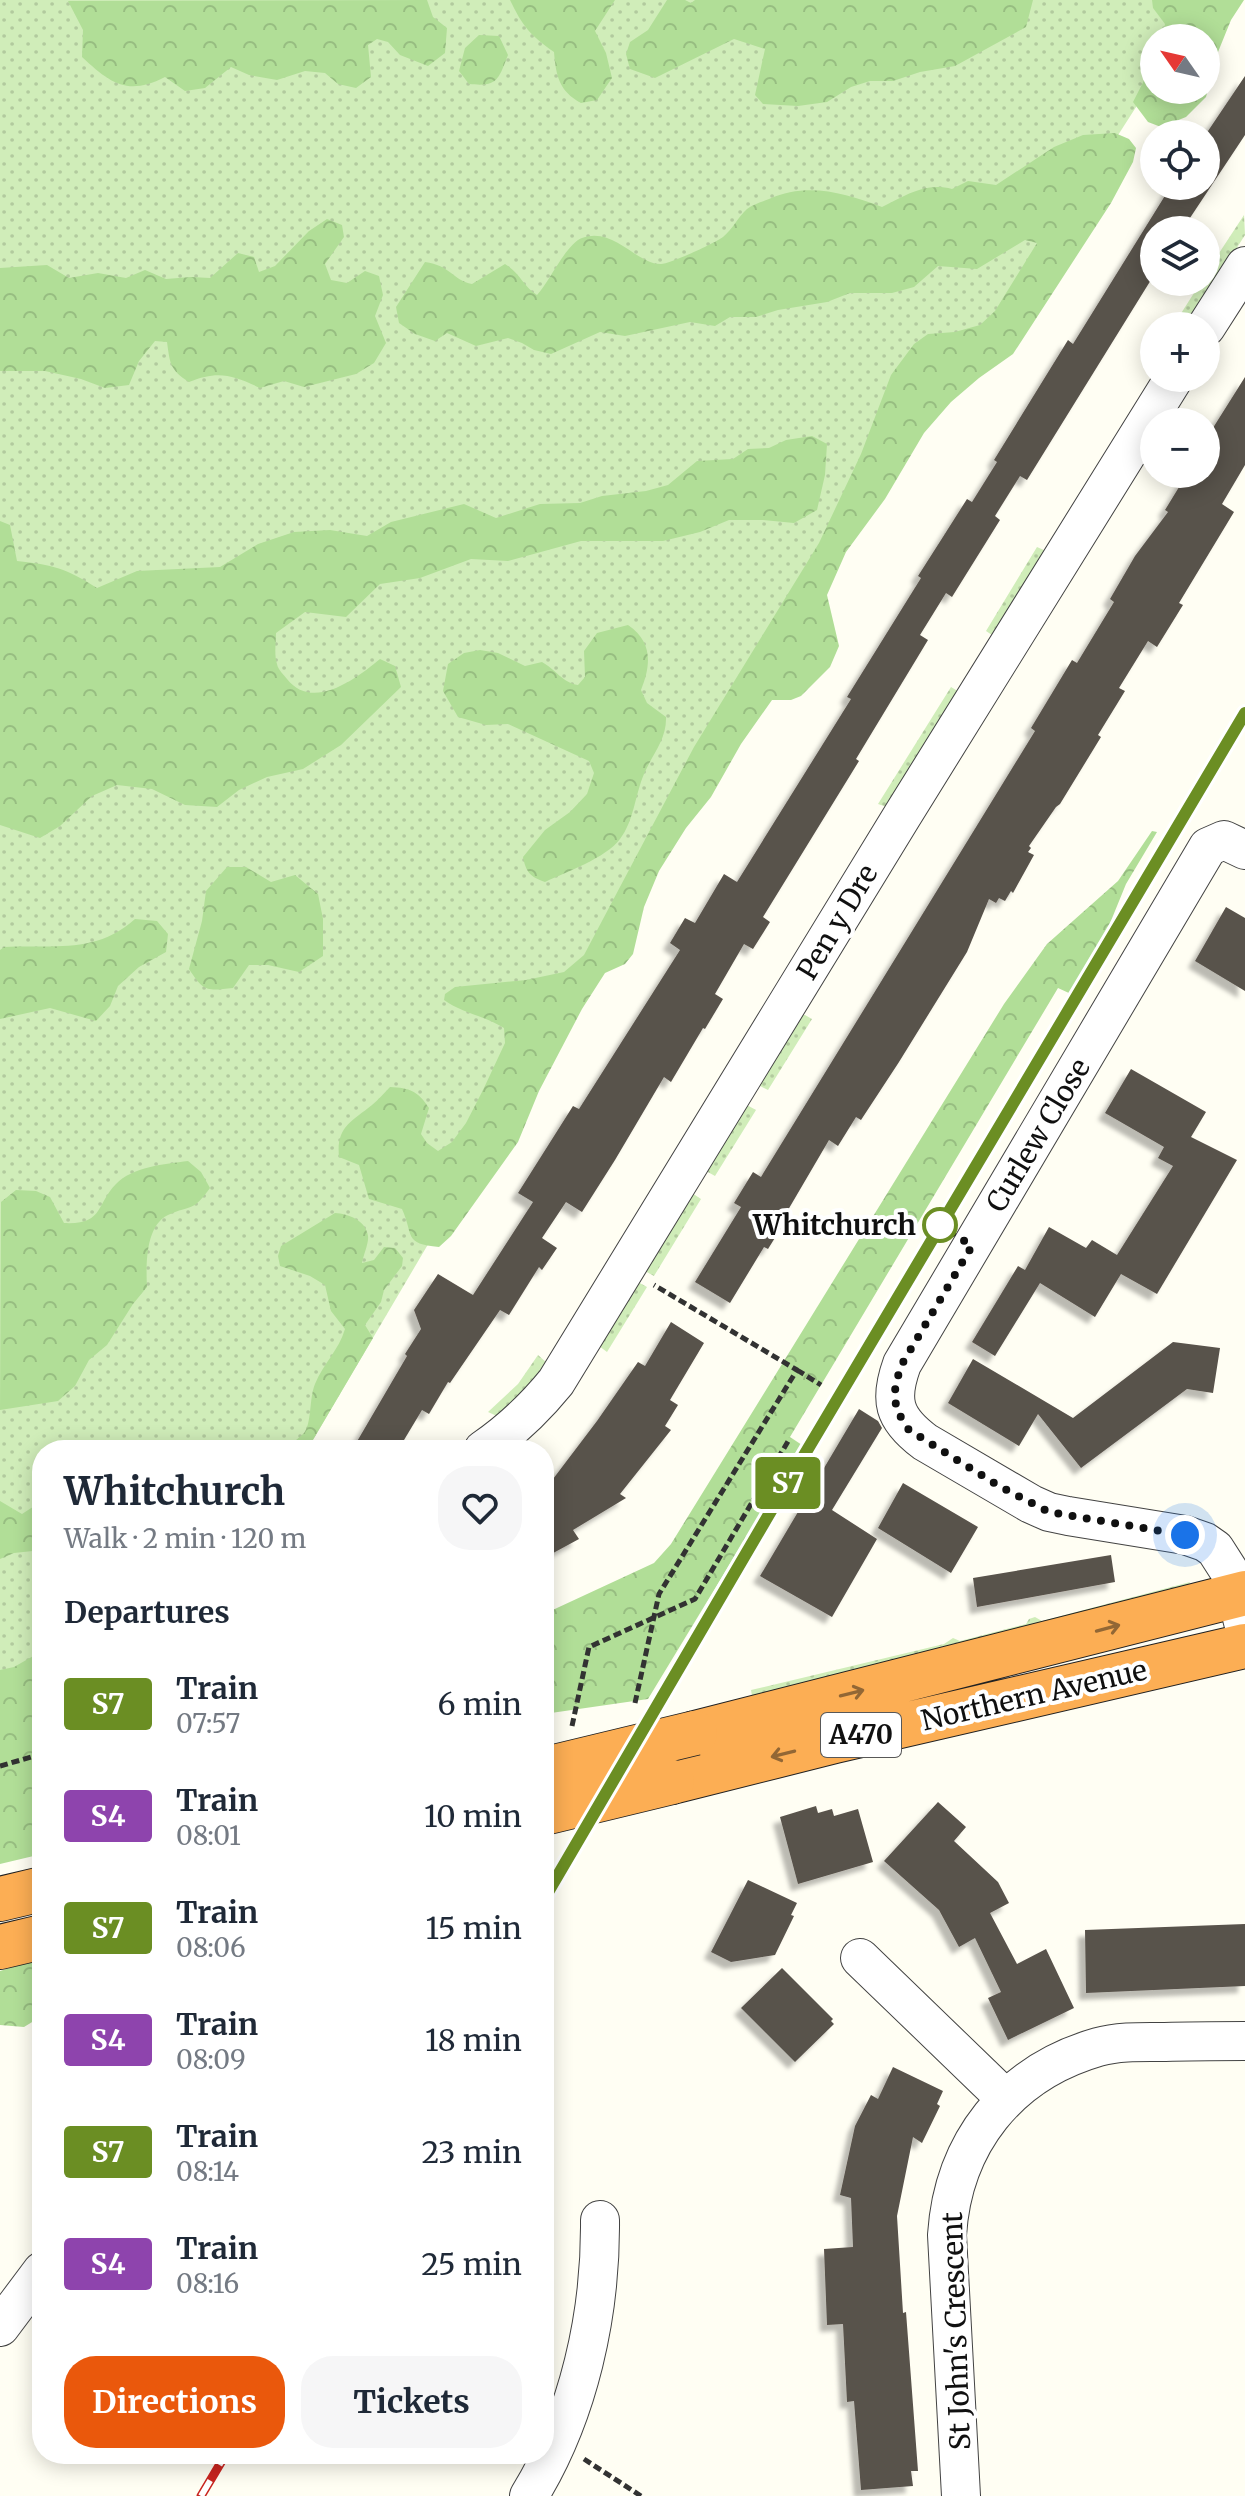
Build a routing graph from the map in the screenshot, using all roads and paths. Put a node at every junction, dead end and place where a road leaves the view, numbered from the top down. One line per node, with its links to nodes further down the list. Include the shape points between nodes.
1 (1245, 266): 2 (street)
2 (1216, 312)
3 (1165, 392): 9 (street, Pen y Dre, via 556,1382 534,1410)
4 (1245, 850): 10 (street, Curlew Close, via 1224,840 1208,847 902,1364 894,1399 909,1430 1031,1504 1205,1542 1225,1562)
5 (653, 1284): 6 (path)
6 (797, 1370): 7 (path); 11 (path, via 659,1594)
7 (821, 1385)
8 (790, 1438): 11 (path, via 695,1599)
9 (497, 1440)
10 (1242, 1606): 14 (highway, Northern Avenue / A470, one-way to 10, bridge, via 695,1733)
11 (654, 1619): 13 (path); 14 (path, via 589,1647)
12 (1245, 1646): 17 (highway, Northern Avenue / A470, one-way to 17, bridge, via 672,1782)
13 (635, 1703)
14 (555, 1756)
15 (32, 1757): 16 (path)
16 (0, 1766)
17 (554, 1829)
18 (32, 1891): 19 (highway)
19 (0, 1899)
20 (32, 1939): 21 (highway)
21 (0, 1947)
22 (860, 1958): 24 (street)
23 (1245, 2041): 24 (street, St John's Crescent, via 1099,2047 1037,2075)
24 (1005, 2098): 33 (street, St John's Crescent, via 969,2150 949,2209)
25 (600, 2220): 28 (street, via 593,2318)
26 (32, 2284): 27 (street)
27 (0, 2327)
28 (556, 2443): 29 (street); 32 (path)
29 (554, 2448)
30 (547, 2464): 31 (street)
31 (529, 2496)
32 (641, 2496)
33 (961, 2496)

